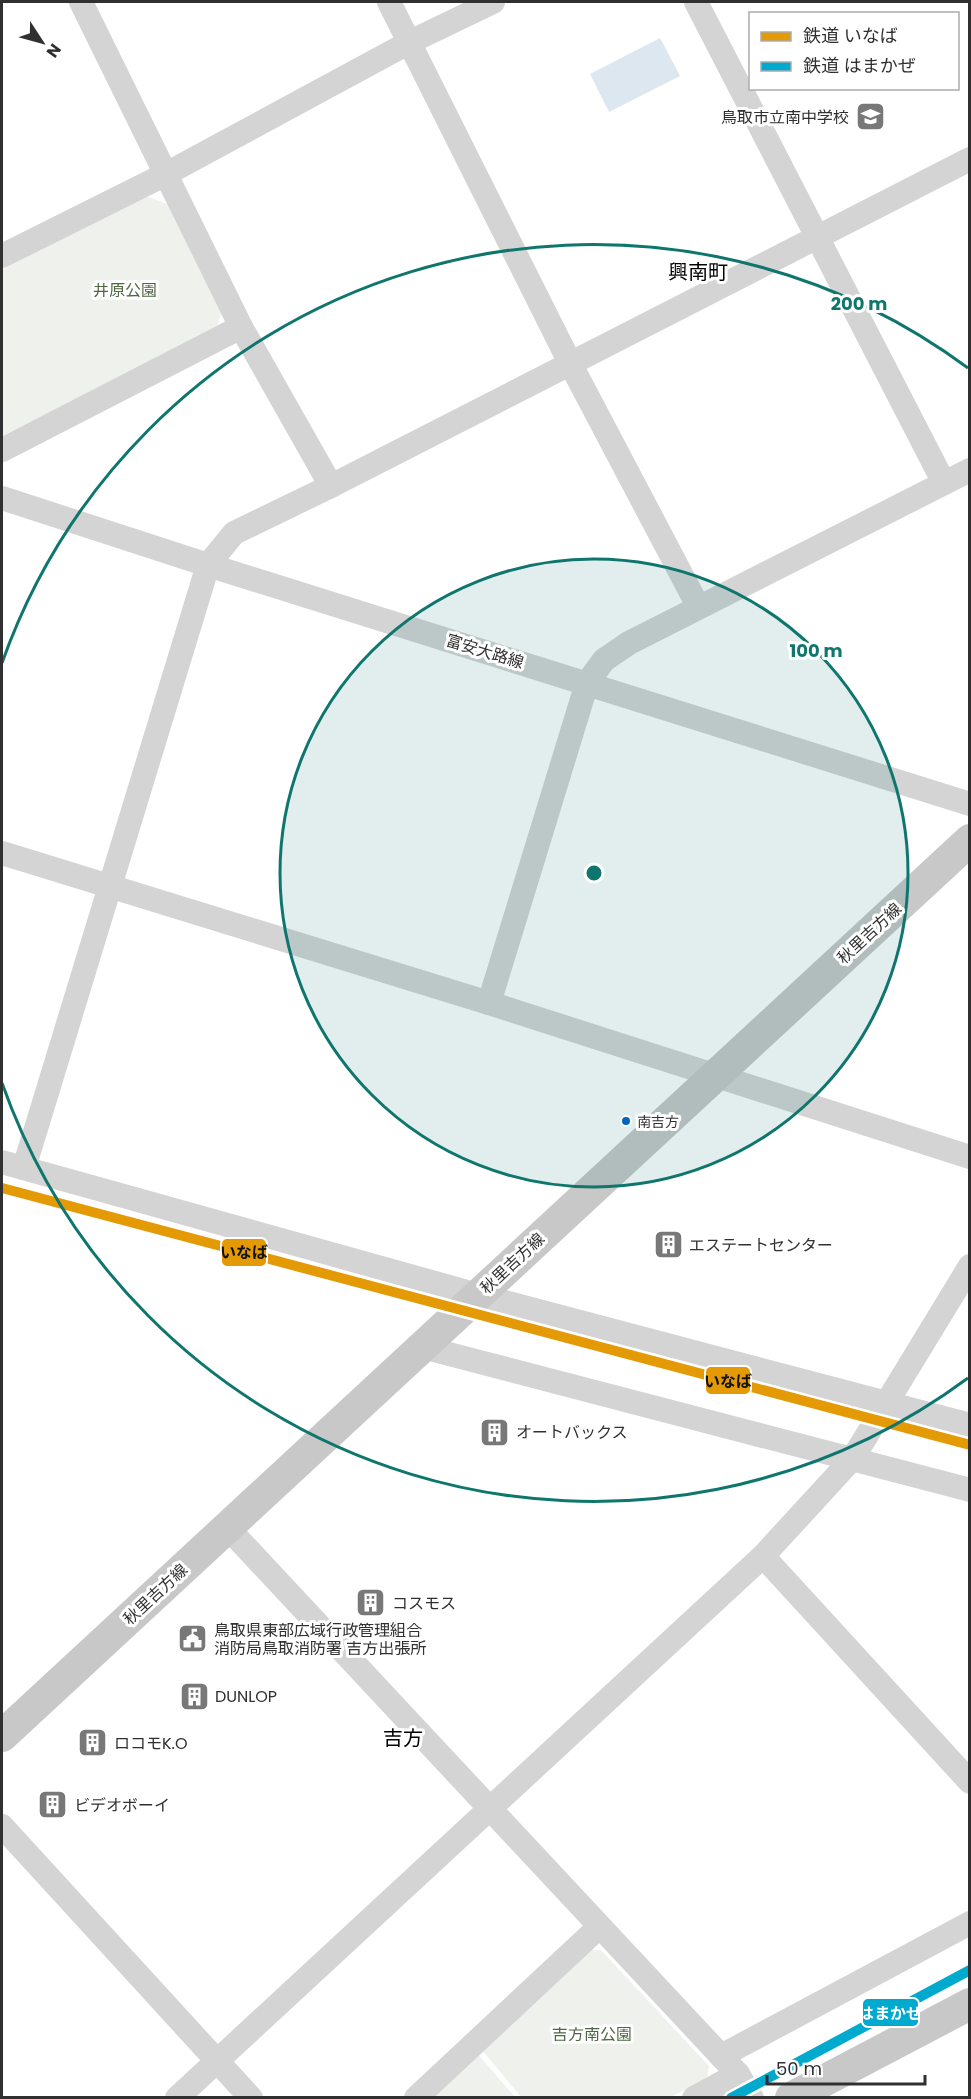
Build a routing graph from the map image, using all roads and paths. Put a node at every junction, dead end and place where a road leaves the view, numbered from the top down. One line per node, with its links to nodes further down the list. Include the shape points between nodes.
1 (81, 2): 7 (street)
2 (389, 2): 5 (street)
3 (494, 2): 5 (street)
4 (696, 2): 8 (street)
5 (410, 42): 7 (street); 11 (street)
6 (969, 159): 8 (street)
7 (166, 174): 9 (street); 10 (street)
8 (817, 237): 11 (street); 14 (street)
9 (2, 256)
10 (241, 327): 12 (street); 15 (street)
11 (570, 363): 15 (street); 18 (street)
12 (2, 450)
13 (969, 470): 14 (street)
14 (944, 483): 18 (street)
15 (331, 486): 17 (street, via 234,533)
16 (2, 498): 17 (street, 富安大路線)
17 (208, 565): 19 (street, 富安大路線); 23 (street)
18 (698, 606): 19 (street, via 615,651)
19 (587, 683): 20 (street, 富安大路線); 24 (street)
20 (969, 804)
21 (969, 840): 25 (main road, 秋里吉方線)
22 (2, 853): 23 (street)
23 (110, 887): 24 (street); 27 (street)
24 (489, 1004): 25 (street)
25 (715, 1076): 26 (street); 29 (main road, 秋里吉方線)
26 (969, 1157)
27 (13, 1165): 29 (street)
28 (969, 1266): 31 (street)
29 (478, 1295): 30 (main road, 秋里吉方線); 31 (street)
30 (422, 1347): 33 (street); 35 (main road, 秋里吉方線)
31 (886, 1402): 32 (street); 33 (street)
32 (969, 1425)
33 (853, 1458): 34 (street); 36 (street)
34 (969, 1490)
35 (227, 1527): 37 (main road, 秋里吉方線); 39 (street)
36 (763, 1556): 38 (street); 39 (street)
37 (2, 1736)
38 (969, 1782)
39 (490, 1808): 42 (street); 46 (street)
40 (2, 1826): 46 (street)
41 (969, 1923): 45 (street)
42 (599, 1927): 45 (street); 50 (street)
43 (969, 2004): 53 (main road)
44 (969, 2028): 54 (main road)
45 (721, 2056): 47 (street)
46 (217, 2060): 48 (street); 49 (street)
47 (738, 2073): 51 (street); 52 (street)
48 (177, 2097)
49 (251, 2097)
50 (416, 2097)
51 (694, 2097)
52 (752, 2097)
53 (791, 2097)
54 (836, 2097)

